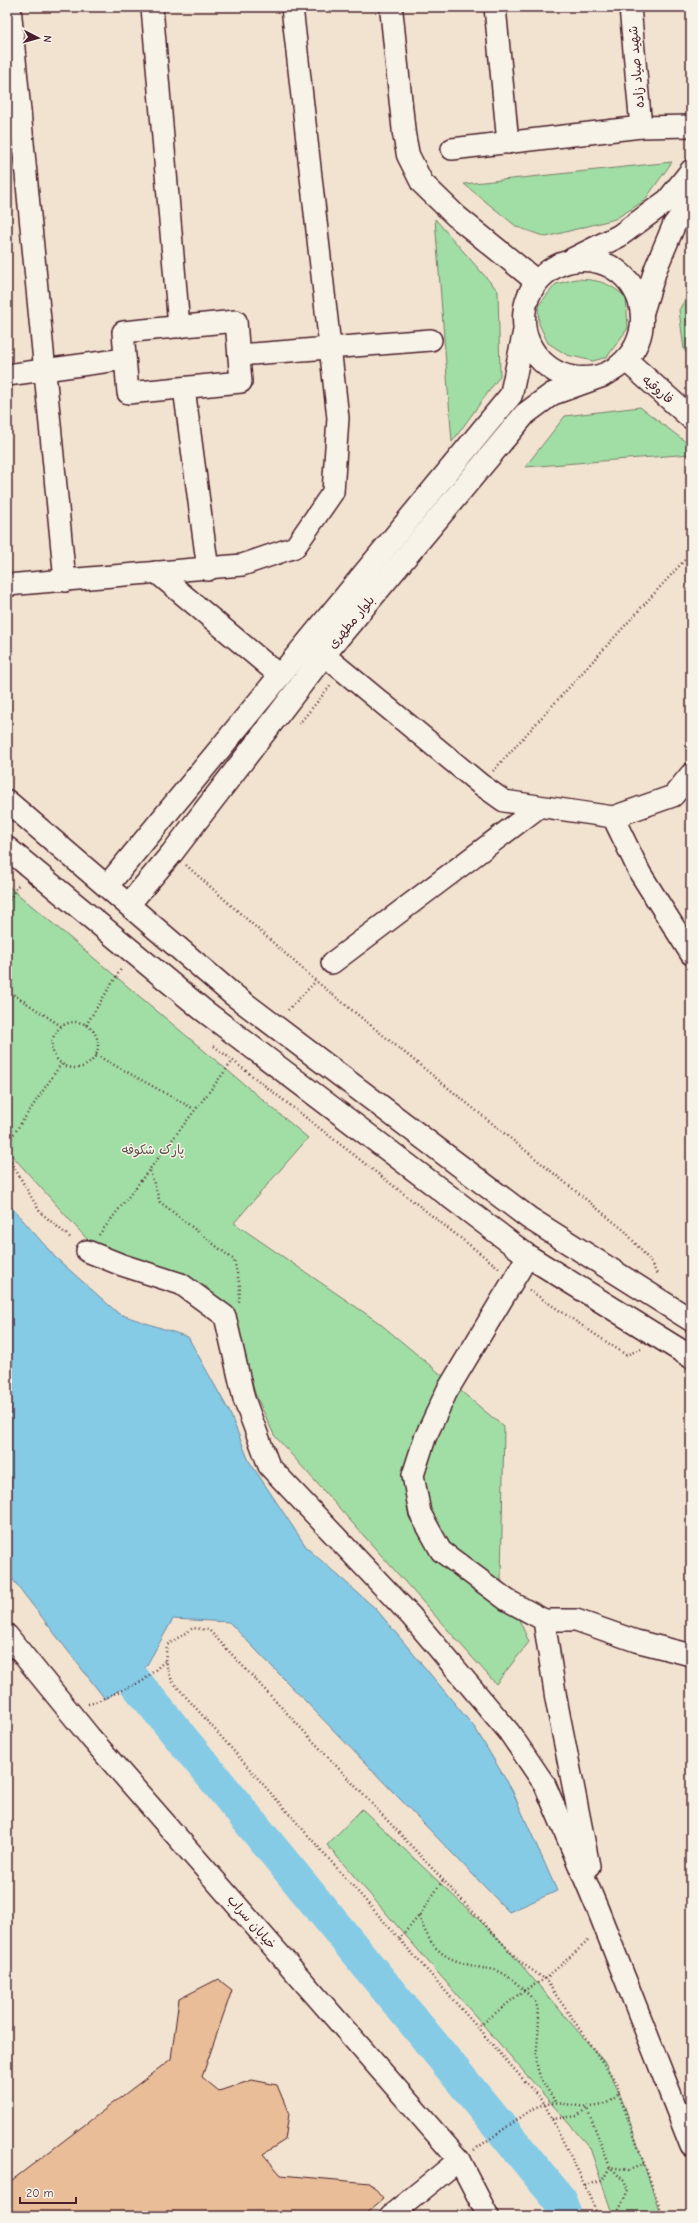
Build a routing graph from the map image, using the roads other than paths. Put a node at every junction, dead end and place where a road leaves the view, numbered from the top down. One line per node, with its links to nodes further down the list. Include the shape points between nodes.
1 (10, 7): 23 (street)
2 (152, 7): 16 (street)
3 (292, 7): 19 (street)
4 (391, 7): 14 (main road, via 404,134 408,155 422,183 456,216)
5 (495, 7): 9 (street)
6 (630, 7): 8 (street, شهید صیاد زاده)
7 (691, 126): 8 (street)
8 (641, 127): 9 (street)
9 (508, 143): 10 (street)
10 (452, 149)
11 (691, 171): 13 (main road, via 668,200 619,236)
12 (691, 203): 15 (main road, via 674,225 656,268)
13 (572, 260): 14 (main road, via 552,267); 15 (main road, via 592,260 610,266 626,278 637,294)
14 (536, 280): 17 (main road, via 524,305)
15 (642, 314): 22 (main road, via 639,339)
16 (179, 327): 20 (street, via 236,321); 21 (street, via 123,332)
17 (524, 333): 25 (main road, via 535,355 554,372 578,379); 33 (main road, بلوار مطهری, via 511,395)
18 (431, 340): 19 (street)
19 (330, 347): 20 (street); 28 (street, via 338,418 333,492 295,547 242,565)
20 (239, 355): 26 (street, via 242,382)
21 (126, 359): 23 (street); 26 (street, via 128,393)
22 (626, 360): 25 (main road); 27 (main road, فاروقیه)
23 (44, 370): 24 (street); 30 (street)
24 (7, 375)
25 (602, 376): 32 (main road, بلوار مطهری, via 552,394 525,414)
26 (184, 388): 28 (street)
27 (691, 418)
28 (208, 570): 29 (street)
29 (156, 572): 30 (street); 33 (street)
30 (65, 581): 31 (street)
31 (7, 585)
32 (324, 655): 36 (street, via 504,801); 40 (main road, بلوار مطهری, via 172,853)
33 (279, 675): 39 (main road, بلوار مطهری)
34 (691, 774): 37 (street, via 673,796)
35 (7, 801): 39 (main road)
36 (539, 807): 37 (street); 42 (street)
37 (613, 817): 41 (street, via 640,873)
38 (7, 848): 44 (main road, via 202,1010)
39 (107, 886): 40 (main road)
40 (129, 904): 43 (main road, via 231,993)
41 (691, 954)
42 (332, 963)
43 (279, 1029): 44 (main road); 47 (main road, via 529,1218)
44 (265, 1058): 46 (main road)
45 (87, 1251): 52 (street, via 181,1284 225,1316 244,1399 269,1466 411,1616 508,1732 545,1785)
46 (528, 1256): 48 (main road); 49 (street, via 447,1391 424,1438 413,1475 420,1514 441,1551 507,1600)
47 (691, 1320)
48 (691, 1357)
49 (544, 1620): 51 (street, via 576,1620 636,1641); 52 (street, via 556,1699)
50 (7, 1635): 54 (street, خیابان سراب, via 90,1737)
51 (691, 1655)
52 (601, 1918): 53 (street)
53 (691, 2146)
54 (463, 2157): 55 (street); 56 (street, خیابان سراب)
55 (390, 2216)
56 (488, 2216)

